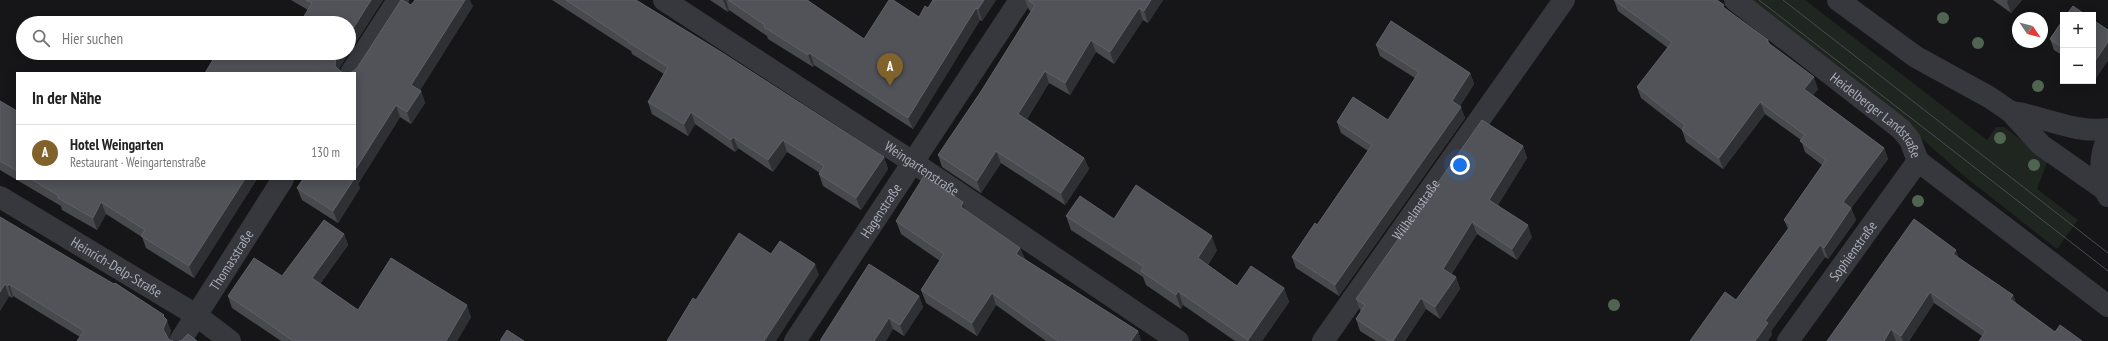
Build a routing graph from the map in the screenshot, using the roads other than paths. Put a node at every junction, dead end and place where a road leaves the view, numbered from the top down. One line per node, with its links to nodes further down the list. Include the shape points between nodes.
1 (398, 0): 7 (street)
2 (664, 0): 12 (street, Weingartenstraße)
3 (1020, 0): 12 (street, Hagenstraße)
4 (1564, 0): 22 (street, Wilhelmstraße)
5 (1735, 0): 11 (street, Heidelberger Landstraße, via 1901,130 1910,140)
6 (1838, 0): 8 (street, via 1916,57 1988,96)
7 (352, 72)
8 (2011, 112): 9 (street, via 2088,130); 14 (street, via 2041,145)
9 (2108, 129)
10 (2108, 138): 14 (street, via 2101,159 2101,174)
11 (1918, 161): 16 (street, Heidelberger Landstraße); 23 (street, Sophienstraße)
12 (914, 162): 20 (street, Hagenstraße); 21 (street, Weingartenstraße)
13 (282, 180): 17 (street, Thomasstraße)
14 (2106, 192)
15 (0, 198): 17 (street, Heinrich-Delp-Straße)
16 (2108, 306)
17 (196, 315): 18 (street, Thomasstraße); 19 (street, Heinrich-Delp-Straße)
18 (180, 341)
19 (230, 341)
20 (795, 341)
21 (1178, 341)
22 (1323, 341)
23 (1788, 341)

